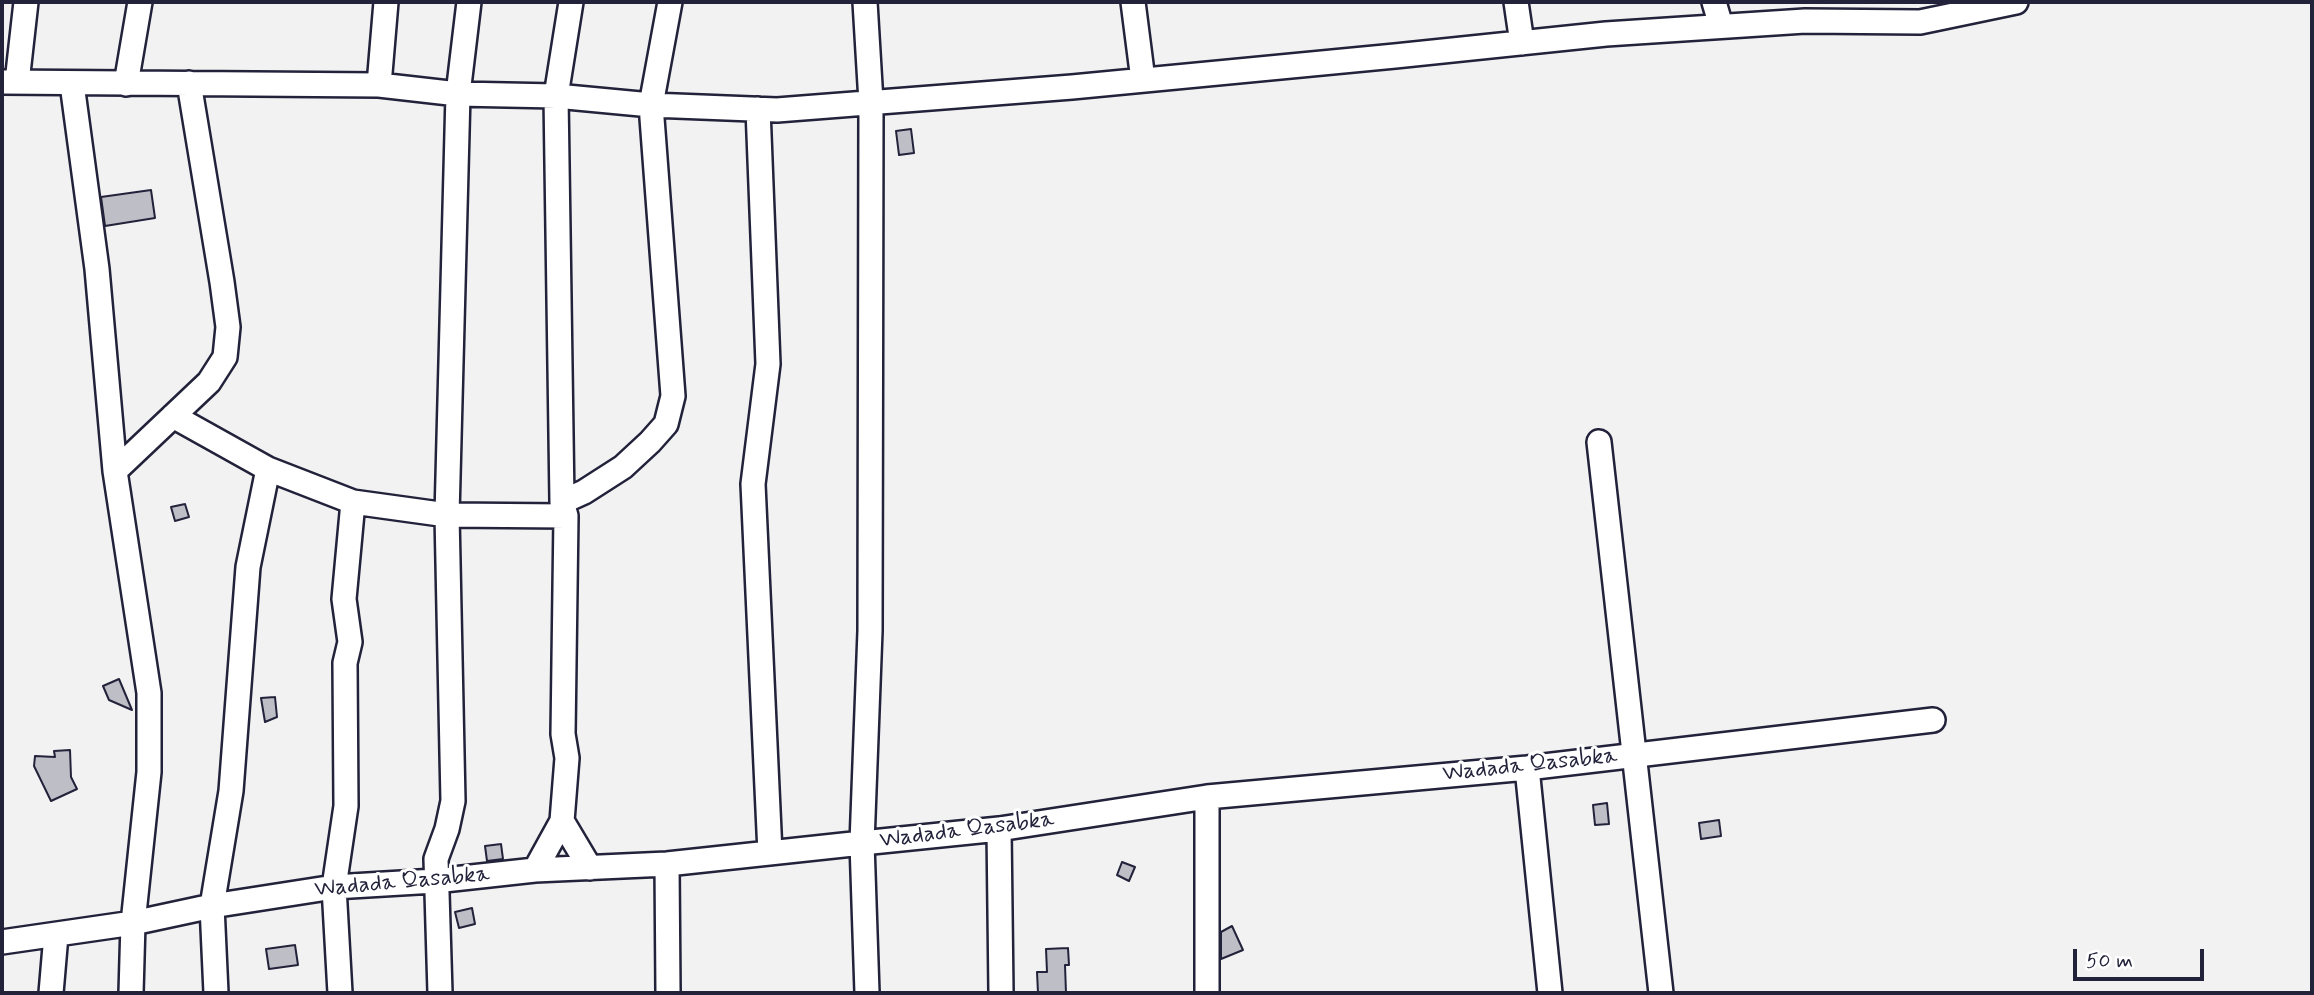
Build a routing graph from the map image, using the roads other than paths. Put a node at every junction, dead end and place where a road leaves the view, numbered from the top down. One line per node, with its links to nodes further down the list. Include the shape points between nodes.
1 (26, 2): 15 (street)
2 (140, 2): 16 (street)
3 (386, 2): 19 (street)
4 (470, 2): 20 (street)
5 (571, 2): 21 (street)
6 (670, 2): 23 (street)
7 (865, 2): 22 (street)
8 (1133, 2): 14 (street)
9 (1516, 2): 13 (street)
10 (1714, 2): 12 (street)
11 (2016, 2): 12 (street, via 1920,22)
12 (1721, 26): 13 (street)
13 (1522, 43): 14 (street)
14 (1143, 80): 22 (street)
15 (9, 82): 18 (street)
16 (126, 83): 17 (street); 18 (street)
17 (189, 83): 19 (street); 25 (street, via 228,327 225,357 209,382)
18 (72, 84): 28 (street, via 97,269)
19 (379, 85): 20 (street)
20 (458, 94): 21 (street); 31 (street)
21 (556, 96): 23 (street); 30 (street)
22 (872, 102): 24 (street); 38 (street, via 870,631)
23 (651, 105): 24 (street); 30 (street, via 673,396 666,424 650,442)
24 (758, 109): 39 (street, via 768,364 753,484)
25 (173, 416): 27 (street); 28 (street)
26 (1599, 442): 33 (street)
27 (268, 469): 29 (street); 45 (street, via 248,567 231,791)
28 (115, 471): 46 (street, via 149,693 149,772)
29 (352, 502): 31 (street); 44 (street, via 344,599 350,642 345,663 346,806)
30 (564, 509): 31 (street); 36 (street, via 567,758)
31 (447, 515): 43 (street, via 453,801 436,859)
32 (1933, 720): 33 (street, Wadada Qasabka)
33 (1634, 755): 34 (street, Wadada Qasabka); 59 (street)
34 (1527, 768): 35 (street, Wadada Qasabka); 58 (street)
35 (1207, 797): 37 (street, Wadada Qasabka); 57 (street)
36 (562, 821): 41 (street); 42 (street)
37 (999, 829): 38 (street, Wadada Qasabka); 56 (street)
38 (862, 844): 39 (street, Wadada Qasabka); 55 (street)
39 (770, 853): 40 (street, Wadada Qasabka)
40 (667, 864): 41 (street, Wadada Qasabka); 54 (street)
41 (590, 868): 42 (street, Wadada Qasabka)
42 (535, 870): 43 (street, Wadada Qasabka)
43 (435, 881): 44 (street, Wadada Qasabka); 53 (street)
44 (334, 887): 45 (street, Wadada Qasabka); 52 (street)
45 (212, 906): 46 (street, Wadada Qasabka); 51 (street)
46 (133, 923): 47 (street, Wadada Qasabka); 50 (street)
47 (56, 935): 48 (street, Wadada Qasabka); 49 (street)
48 (2, 942)
49 (51, 993)
50 (131, 993)
51 (216, 993)
52 (340, 993)
53 (440, 993)
54 (668, 993)
55 (867, 993)
56 (1002, 993)
57 (1207, 993)
58 (1550, 993)
59 (1661, 993)

